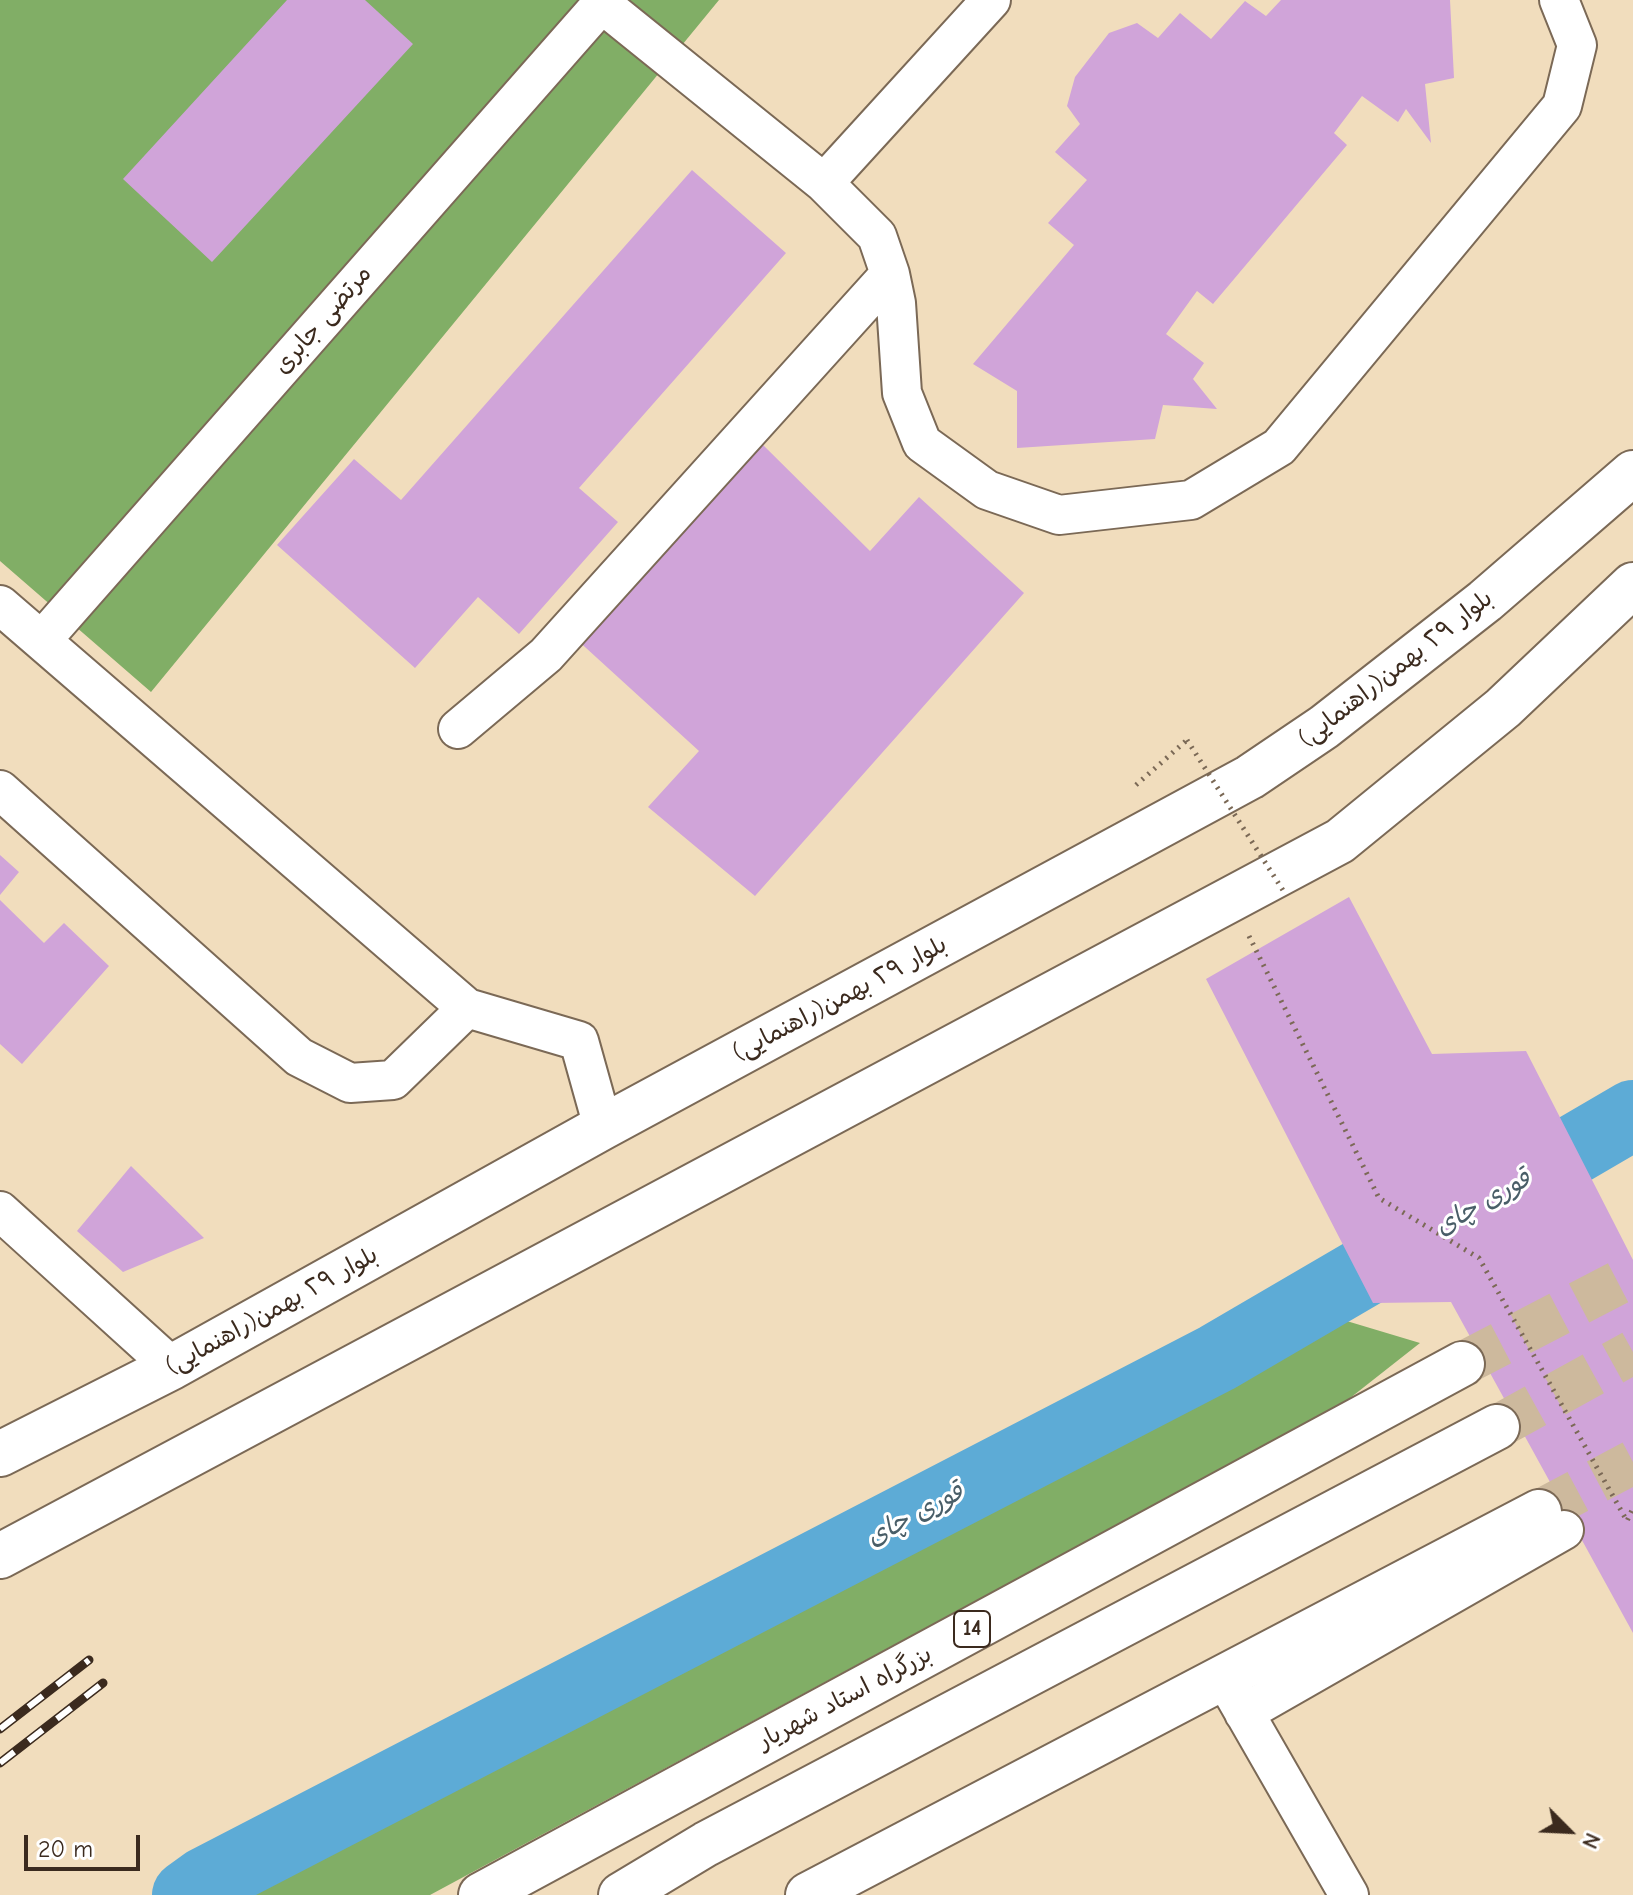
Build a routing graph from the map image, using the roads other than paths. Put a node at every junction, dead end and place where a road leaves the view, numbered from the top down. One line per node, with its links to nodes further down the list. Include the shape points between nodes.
1 (991, 0): 4 (street)
2 (1559, 0): 5 (street, via 1577,45 1562,106 1279,447 1191,500 1059,515 987,490 922,443 902,393)
3 (604, 2): 4 (street); 9 (street, مرتضی جابری)
4 (824, 183): 5 (street, via 877,236)
5 (890, 274): 10 (street, via 546,655)
6 (1633, 473): 13 (main road, بلوار ٢٩ بهمن(راهنمایی), via 1485,601 1324,727 1250,777)
7 (1633, 585): 20 (main road, via 1503,708 1340,841)
8 (0, 605): 9 (street)
9 (42, 640): 12 (street)
10 (458, 729)
11 (0, 790): 12 (street, via 299,1057 350,1083 393,1080)
12 (467, 1008): 13 (street, via 579,1041)
13 (603, 1127): 16 (main road, بلوار ٢٩ بهمن(راهنمایی))
14 (0, 1211): 16 (street)
15 (1462, 1364): 22 (main road, بزرگراه استاد شهریار / 14)
16 (172, 1367): 18 (main road, بلوار ٢٩ بهمن(راهنمایی))
17 (1497, 1427): 23 (main road, via 706,1844)
18 (0, 1454)
19 (1551, 1521): 21 (main road)
20 (0, 1556)
21 (1234, 1695): 24 (main road); 25 (street)
22 (481, 1895)
23 (621, 1895)
24 (808, 1895)
25 (1349, 1895)

